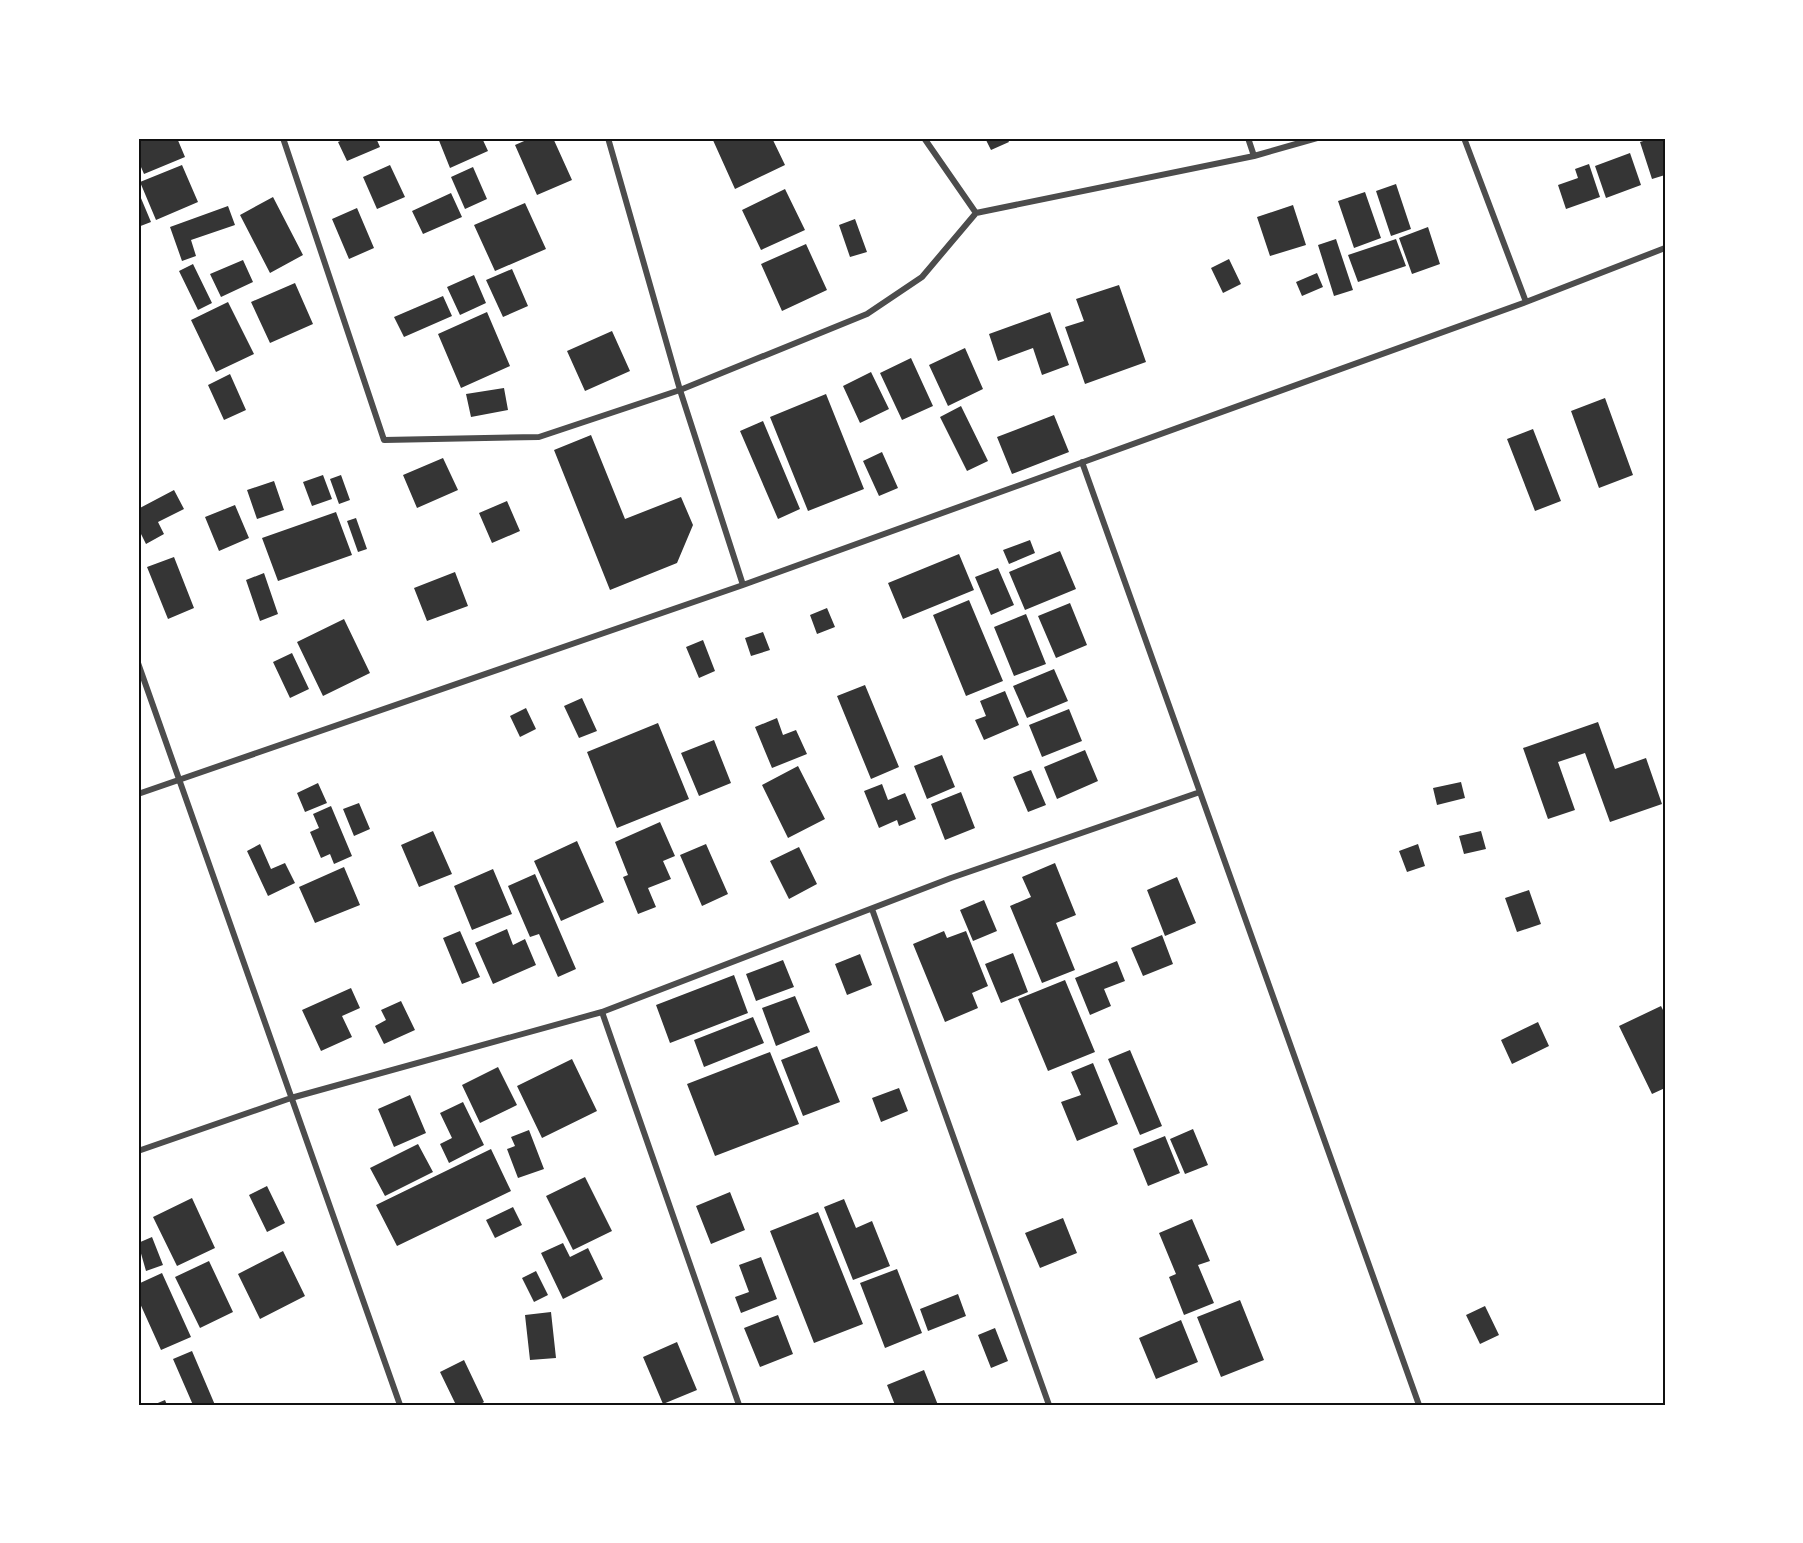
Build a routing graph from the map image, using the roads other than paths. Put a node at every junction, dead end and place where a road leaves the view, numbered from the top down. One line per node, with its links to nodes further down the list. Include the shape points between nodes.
1 (283, 138): 11 (street, via 384,440 540,437)
2 (608, 138): 11 (street)
3 (924, 138): 8 (street)
4 (1248, 138): 7 (street)
5 (1317, 138): 7 (street)
6 (1464, 138): 10 (street)
7 (1254, 156): 8 (street)
8 (976, 213): 11 (street, via 922,277 867,314)
9 (1665, 248): 10 (street)
10 (1526, 302): 12 (street)
11 (681, 390): 13 (street)
12 (1082, 462): 13 (street); 16 (street)
13 (743, 585): 15 (street)
14 (138, 663): 15 (street)
15 (179, 780): 17 (street); 20 (street)
16 (1200, 792): 18 (street); 25 (street)
17 (138, 794)
18 (872, 909): 19 (street); 24 (street)
19 (602, 1012): 20 (street); 23 (street)
20 (291, 1098): 21 (street); 22 (street)
21 (138, 1151)
22 (400, 1405)
23 (739, 1405)
24 (1048, 1405)
25 (1419, 1405)

